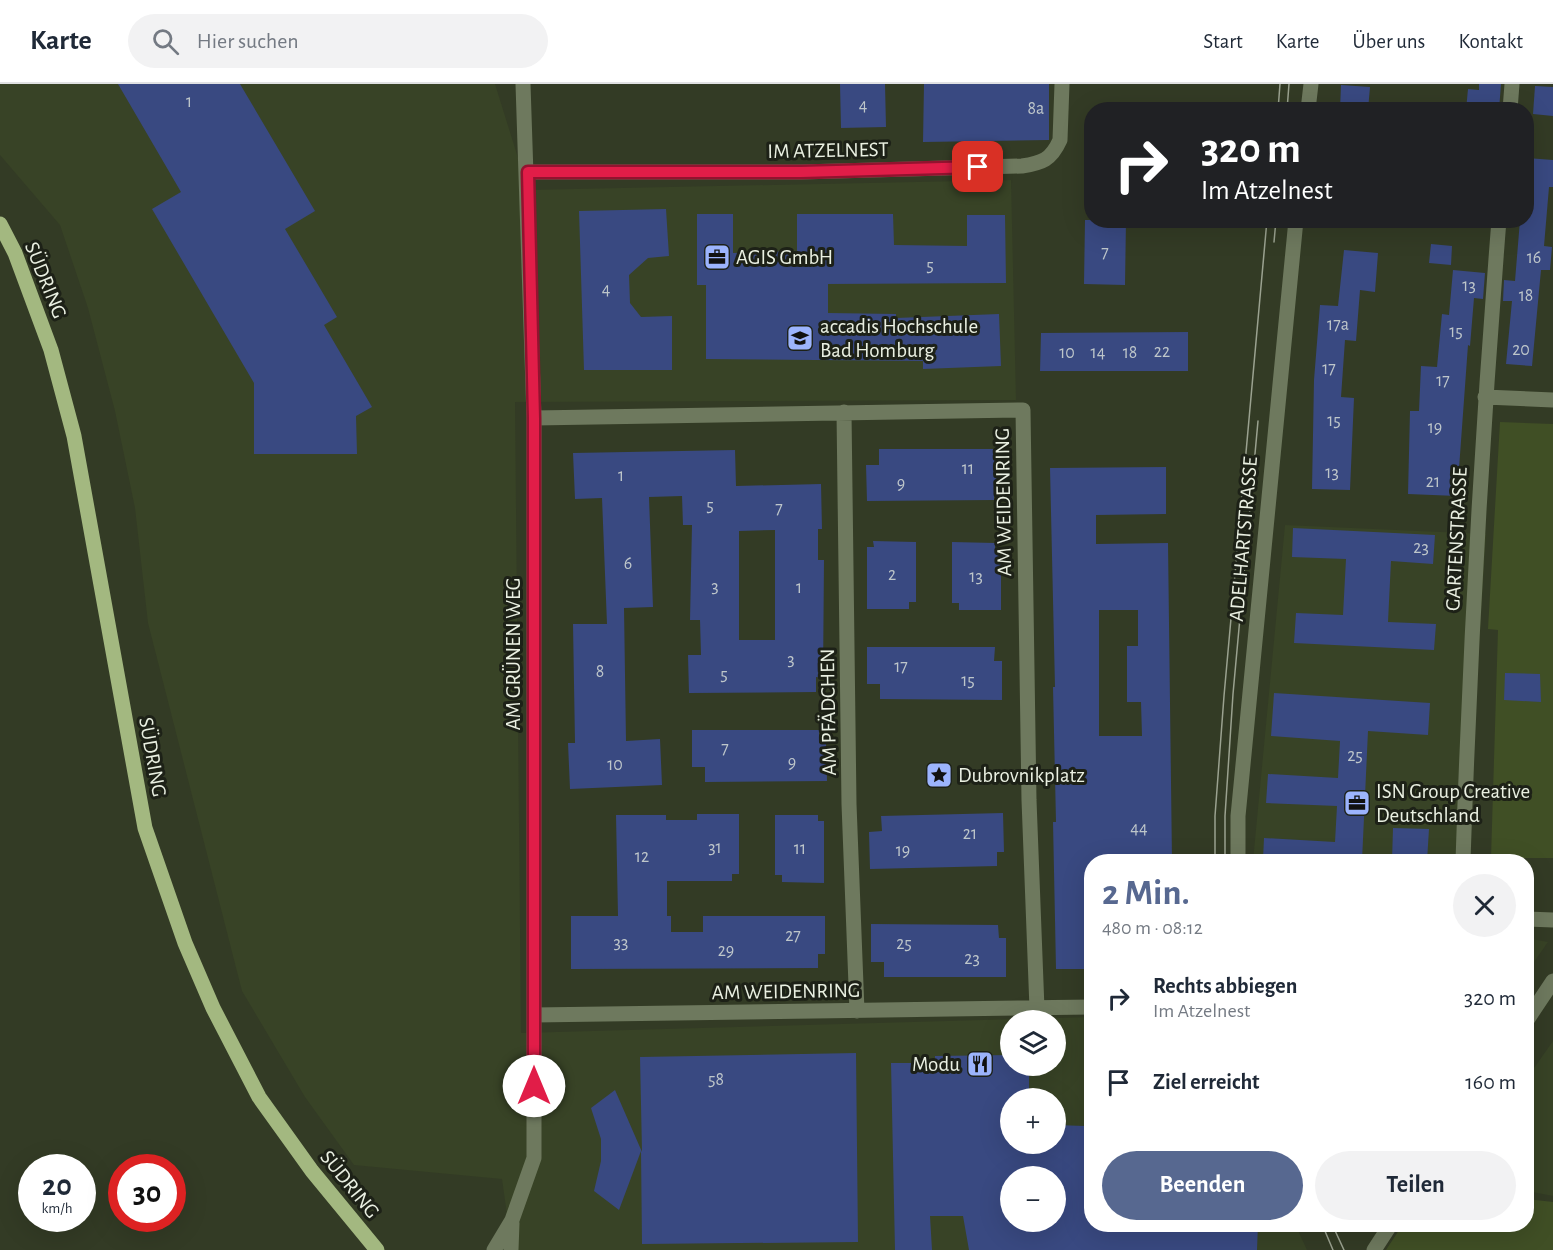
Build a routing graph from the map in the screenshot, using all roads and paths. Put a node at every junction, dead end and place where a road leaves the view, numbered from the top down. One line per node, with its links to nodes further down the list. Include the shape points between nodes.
1 (524, 84): 7 (street, AM GRÜNEN WEG)
2 (1062, 84): 7 (street, IM ATZELNEST, via 1060,140 1042,163 801,172)
3 (1311, 84): 5 (street)
4 (1512, 84): 6 (street)
5 (1309, 102)
6 (1510, 102)
7 (528, 172): 14 (street, AM GRÜNEN WEG)
8 (0, 224): 27 (main road, SÜDRING, via 15,253 51,350 74,436 145,828 185,943 213,1008 260,1097 312,1172)
9 (1295, 228): 15 (street, ADELHARTSTRASSE, via 1238,816)
10 (1498, 228): 11 (street, GARTENSTRASSE)
11 (1485, 397): 12 (street); 16 (street, GARTENSTRASSE)
12 (1553, 400)
13 (844, 412): 14 (street, AM WEIDENRING); 21 (street, AM WEIDENRING, via 1023,410 1028,770); 23 (street, AM PFÄDCHEN, via 849,804)
14 (534, 418): 24 (street, AM GRÜNEN WEG)
15 (1238, 854)
16 (1463, 854)
17 (1534, 919): 18 (street)
18 (1553, 920)
19 (1553, 981): 22 (street)
20 (1084, 1007): 21 (street, AM WEIDENRING)
21 (1038, 1009): 23 (street, AM WEIDENRING)
22 (1534, 1010)
23 (857, 1011): 24 (street, AM WEIDENRING)
24 (534, 1015): 25 (street, AM GRÜNEN WEG, via 534,1158)
25 (512, 1220): 28 (street, AM GRÜNEN WEG); 29 (street, AM GRÜNEN WEG)
26 (1386, 1232): 30 (street)
27 (377, 1250)
28 (494, 1250)
29 (511, 1250)
30 (1374, 1250)

